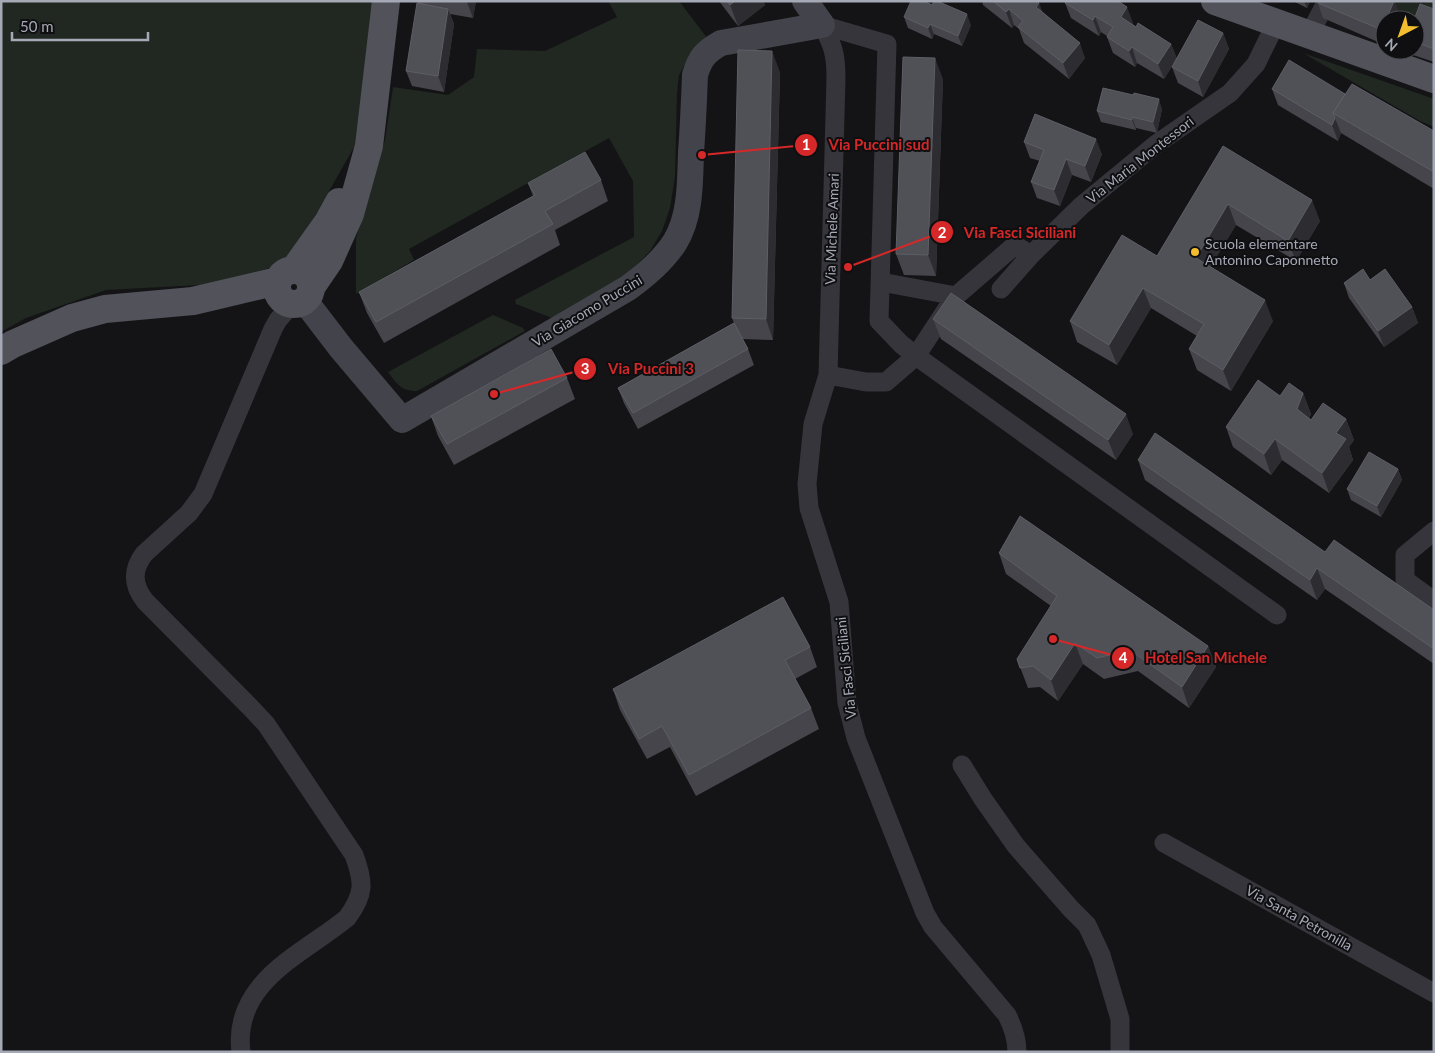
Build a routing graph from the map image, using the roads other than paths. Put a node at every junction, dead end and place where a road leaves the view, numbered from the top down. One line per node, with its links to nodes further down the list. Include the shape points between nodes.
1 (386, 1): 12 (main road, via 369,146)
2 (805, 1): 6 (main road, Via Michele Amari)
3 (1215, 1): 5 (main road)
4 (1327, 1): 7 (street)
5 (1276, 23): 7 (main road); 9 (street, Via Maria Montessori, via 1256,64 1230,93 1148,151 1082,206)
6 (822, 25): 10 (street, via 888,44); 12 (main road, Via Giacomo Puccini, via 721,42 708,50 695,75 689,196 685,217 675,242 644,276 402,420); 16 (street, Via Michele Amari, via 836,59)
7 (1309, 34): 8 (main road)
8 (1434, 79)
9 (1031, 255): 11 (street, Via Maria Montessori); 13 (street, via 1015,245)
10 (881, 282): 13 (street); 15 (street, via 879,321)
11 (1001, 289)
12 (294, 291): 14 (main road, via 221,308 193,301 105,309 57,324); 23 (street, via 273,329 203,494 189,514 144,554 135,570 139,594 266,724 354,855 359,870 360,898 347,918 280,967 253,996 241,1029)
13 (956, 296): 15 (street)
14 (1, 351)
15 (916, 356): 16 (street, via 886,382 866,382); 19 (street)
16 (828, 374): 24 (street, Via Fasci Siciliani, via 813,424 807,484 809,508 839,602 847,703 856,738 925,913 1007,1015)
17 (1434, 531): 18 (street, via 1405,555 1405,580)
18 (1434, 601)
19 (1277, 615)
20 (962, 765): 25 (street, via 1016,846 1088,925 1101,955 1120,1019)
21 (1164, 843): 22 (street, Via Santa Petronilla)
22 (1434, 993)
23 (241, 1052)
24 (1017, 1052)
25 (1120, 1052)

